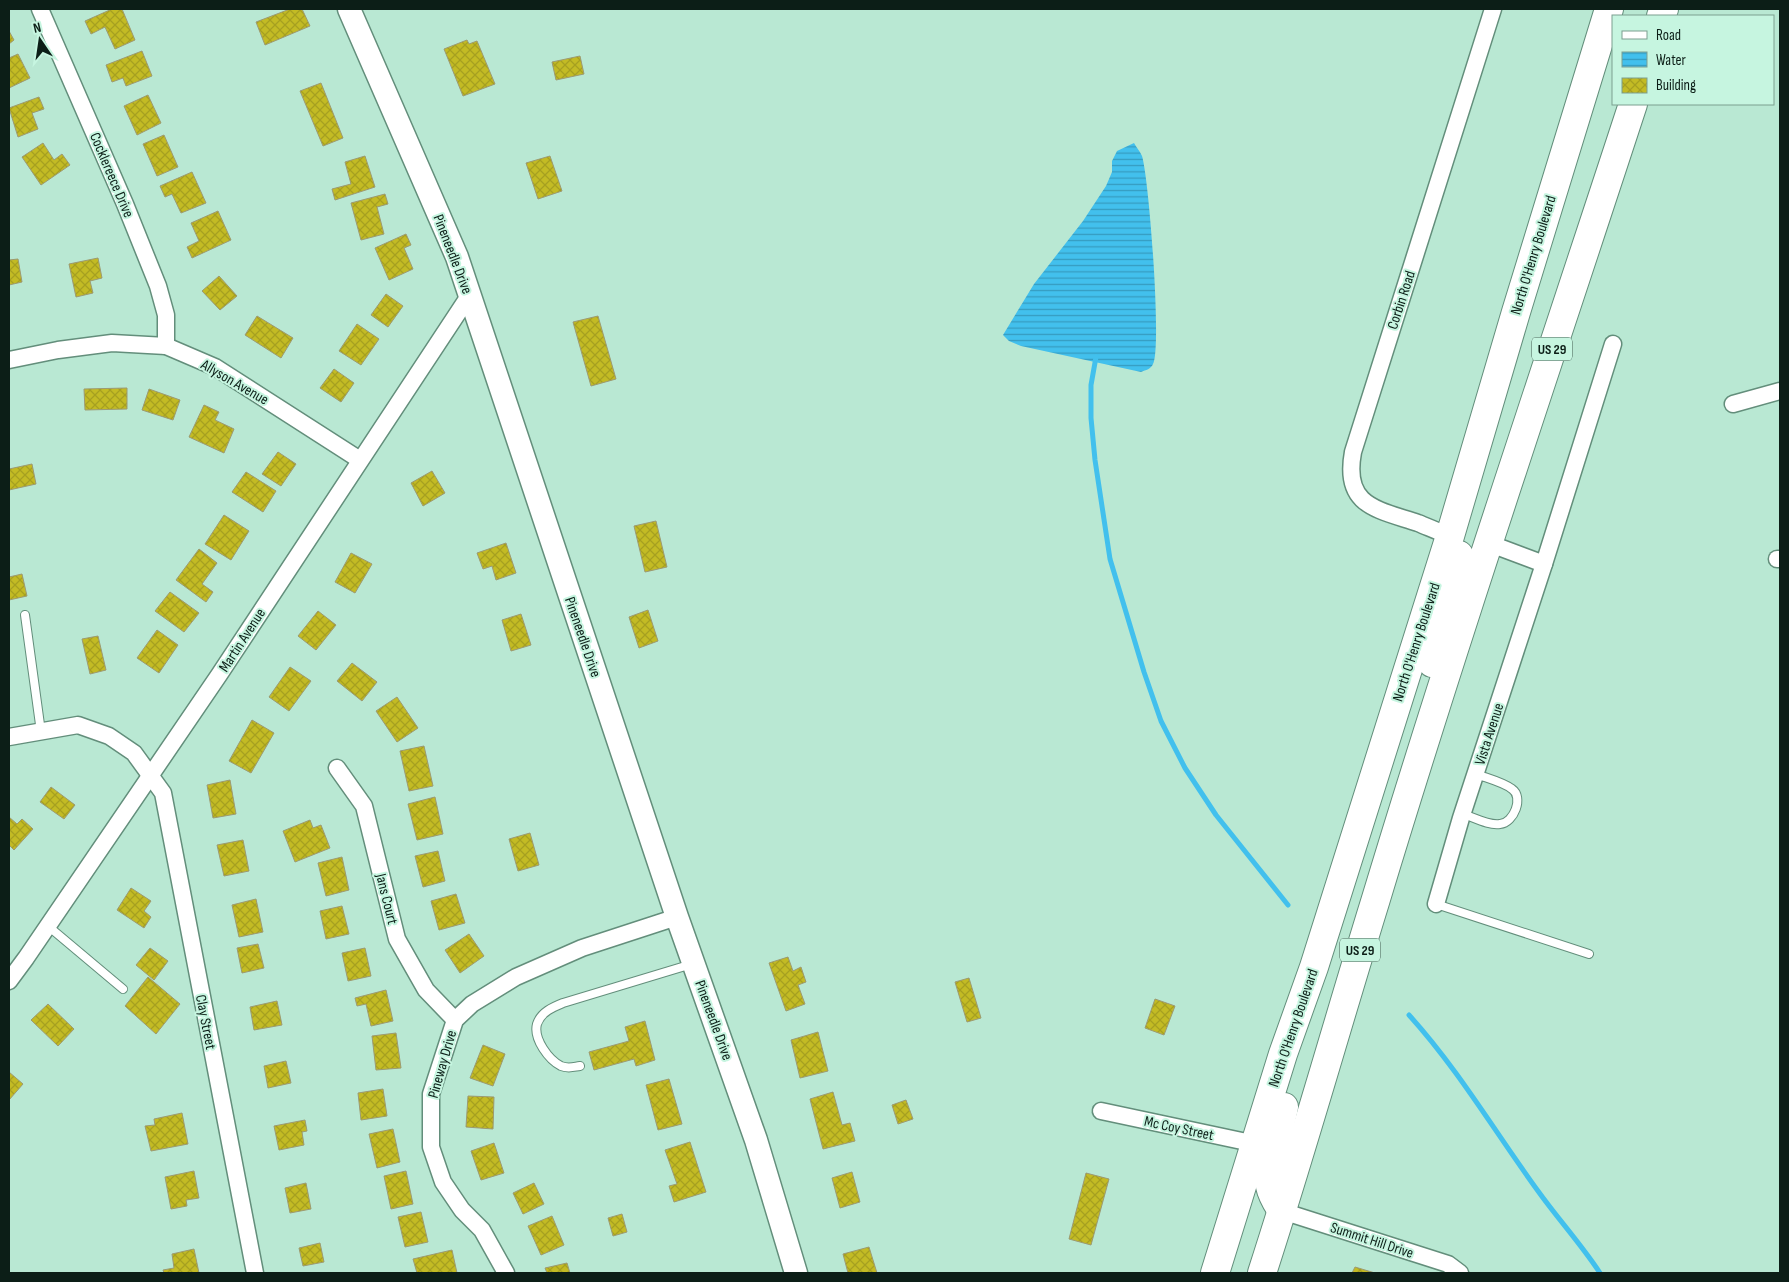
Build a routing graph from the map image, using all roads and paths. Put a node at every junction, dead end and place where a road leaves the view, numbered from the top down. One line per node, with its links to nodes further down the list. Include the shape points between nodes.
1 (40, 9): 10 (street, Cocklereece Drive, via 158,286 166,315)
2 (349, 9): 8 (street, Pineneedle Drive, via 457,257)
3 (1492, 9): 15 (street, Corbin Road, via 1350,465 1353,487 1368,504)
4 (1592, 9): 7 (highway, via 1564,118)
5 (1609, 9): 7 (highway, North O'Henry Boulevard / US 29)
6 (1633, 105): 16 (highway, US 29)
7 (1547, 209): 15 (highway, North O'Henry Boulevard / US 29)
8 (469, 296): 14 (street, Martin Avenue); 27 (street, Pineneedle Drive)
9 (1613, 344): 17 (street, Vista Avenue)
10 (166, 346): 11 (street, Allyson Avenue, via 112,343); 14 (street, Allyson Avenue, via 215,368)
11 (9, 360)
12 (1780, 392): 13 (street)
13 (1733, 404)
14 (360, 460): 23 (street, Martin Avenue)
15 (1450, 536): 25 (highway, via 1459,549 1459,568 1432,663); 31 (highway, North O'Henry Boulevard / US 29)
16 (1488, 543): 17 (street); 25 (highway, US 29)
17 (1544, 564): 22 (street, Vista Avenue)
18 (25, 615): 19 (lane)
19 (41, 732): 20 (street, Clay Street); 23 (street, Clay Street, via 78,725 109,736 134,753)
20 (9, 737)
21 (337, 768): 34 (street, Jans Court, via 364,806 397,939 426,990)
22 (1476, 774): 24 (street, Vista Avenue); 24 (lane, via 1512,788 1518,801 1511,820 1505,824 1497,825)
23 (150, 775): 28 (street, Martin Avenue); 39 (street, Clay Street, via 163,793)
24 (1463, 814): 26 (street, Vista Avenue)
25 (1400, 822): 38 (highway, US 29)
26 (1436, 904): 29 (lane)
27 (677, 918): 30 (street, Pineneedle Drive); 34 (street, Pineway Drive, via 582,948 516,977 472,1004)
28 (48, 926): 32 (street, Martin Avenue); 33 (lane)
29 (1589, 954)
30 (694, 963): 35 (lane, via 547,1010 537,1028 544,1051 561,1066); 41 (street, Pineneedle Drive, via 756,1140)
31 (1314, 967): 37 (highway, North O'Henry Boulevard / US 29); 38 (highway, via 1270,1174 1270,1186)
32 (9, 980)
33 (123, 989)
34 (455, 1020): 40 (street, Pineway Drive, via 430,1094 430,1147 443,1182 462,1210 482,1230)
35 (580, 1066)
36 (1102, 1111): 37 (street, Mc Coy Street)
37 (1256, 1144): 42 (highway, North O'Henry Boulevard / US 29)
38 (1282, 1211): 43 (highway, US 29); 44 (street, Summit Hill Drive, via 1448,1264)
39 (255, 1273)
40 (506, 1273)
41 (796, 1273)
42 (1215, 1273)
43 (1262, 1273)
44 (1460, 1273)

